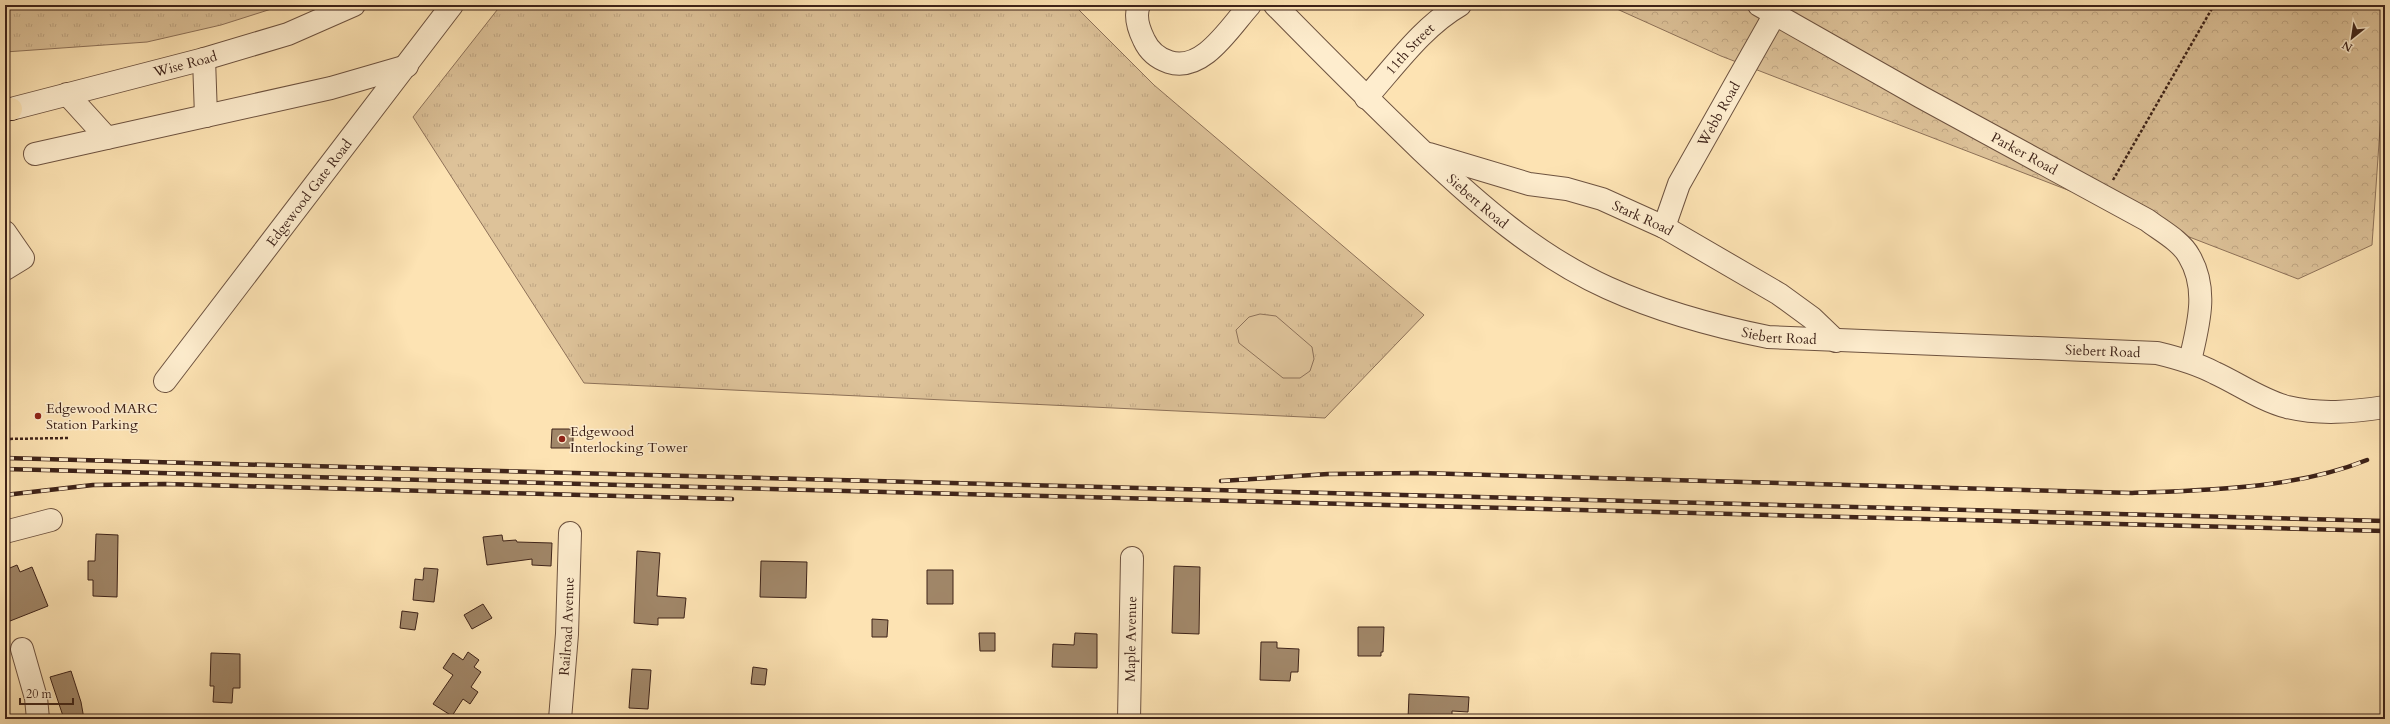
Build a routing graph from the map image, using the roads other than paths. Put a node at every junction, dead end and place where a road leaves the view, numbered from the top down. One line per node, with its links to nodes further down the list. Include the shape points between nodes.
1 (354, 5): 8 (street, Wise Road, via 288,34)
2 (452, 5): 9 (street, Edgewood Gate Road)
3 (1139, 5): 4 (street, via 1138,26 1147,46 1158,59 1172,63 1186,63 1198,59 1213,47)
4 (1250, 5)
5 (1275, 5): 11 (street, Siebert Road)
6 (1460, 5): 11 (street, 11th Street, via 1423,34)
7 (1772, 8): 17 (street, Webb Road, via 1682,177); 21 (street, Parker Road, via 1921,97 2147,220 2189,255 2198,277 2202,300)
8 (204, 59): 10 (street, Wise Road); 13 (street)
9 (407, 66): 13 (street, via 331,88); 22 (street, Edgewood Gate Road)
10 (67, 94): 12 (street, Wise Road); 14 (street)
11 (1366, 98): 15 (street, Siebert Road)
12 (8, 109)
13 (206, 116): 14 (street)
14 (107, 138): 16 (street)
15 (1424, 152): 17 (street, Stark Road, via 1529,184 1566,189 1602,198); 20 (street, Siebert Road, via 1512,230 1607,288 1711,325 1768,337)
16 (35, 154)
17 (1664, 227): 20 (street, Stark Road, via 1779,294 1812,318)
18 (5, 232): 19 (street)
19 (14, 264)
20 (1836, 340): 21 (street, Siebert Road, via 2142,352)
21 (2190, 361): 23 (street, Siebert Road, via 2254,394 2287,407 2346,413)
22 (165, 381)
23 (2385, 407)
24 (51, 520): 25 (street)
25 (5, 532)
26 (570, 533): 30 (street, Railroad Avenue, via 567,634)
27 (1132, 558): 31 (street, Maple Avenue)
28 (22, 649): 29 (street, via 36,698)
29 (38, 719)
30 (560, 719)
31 (1129, 719)

